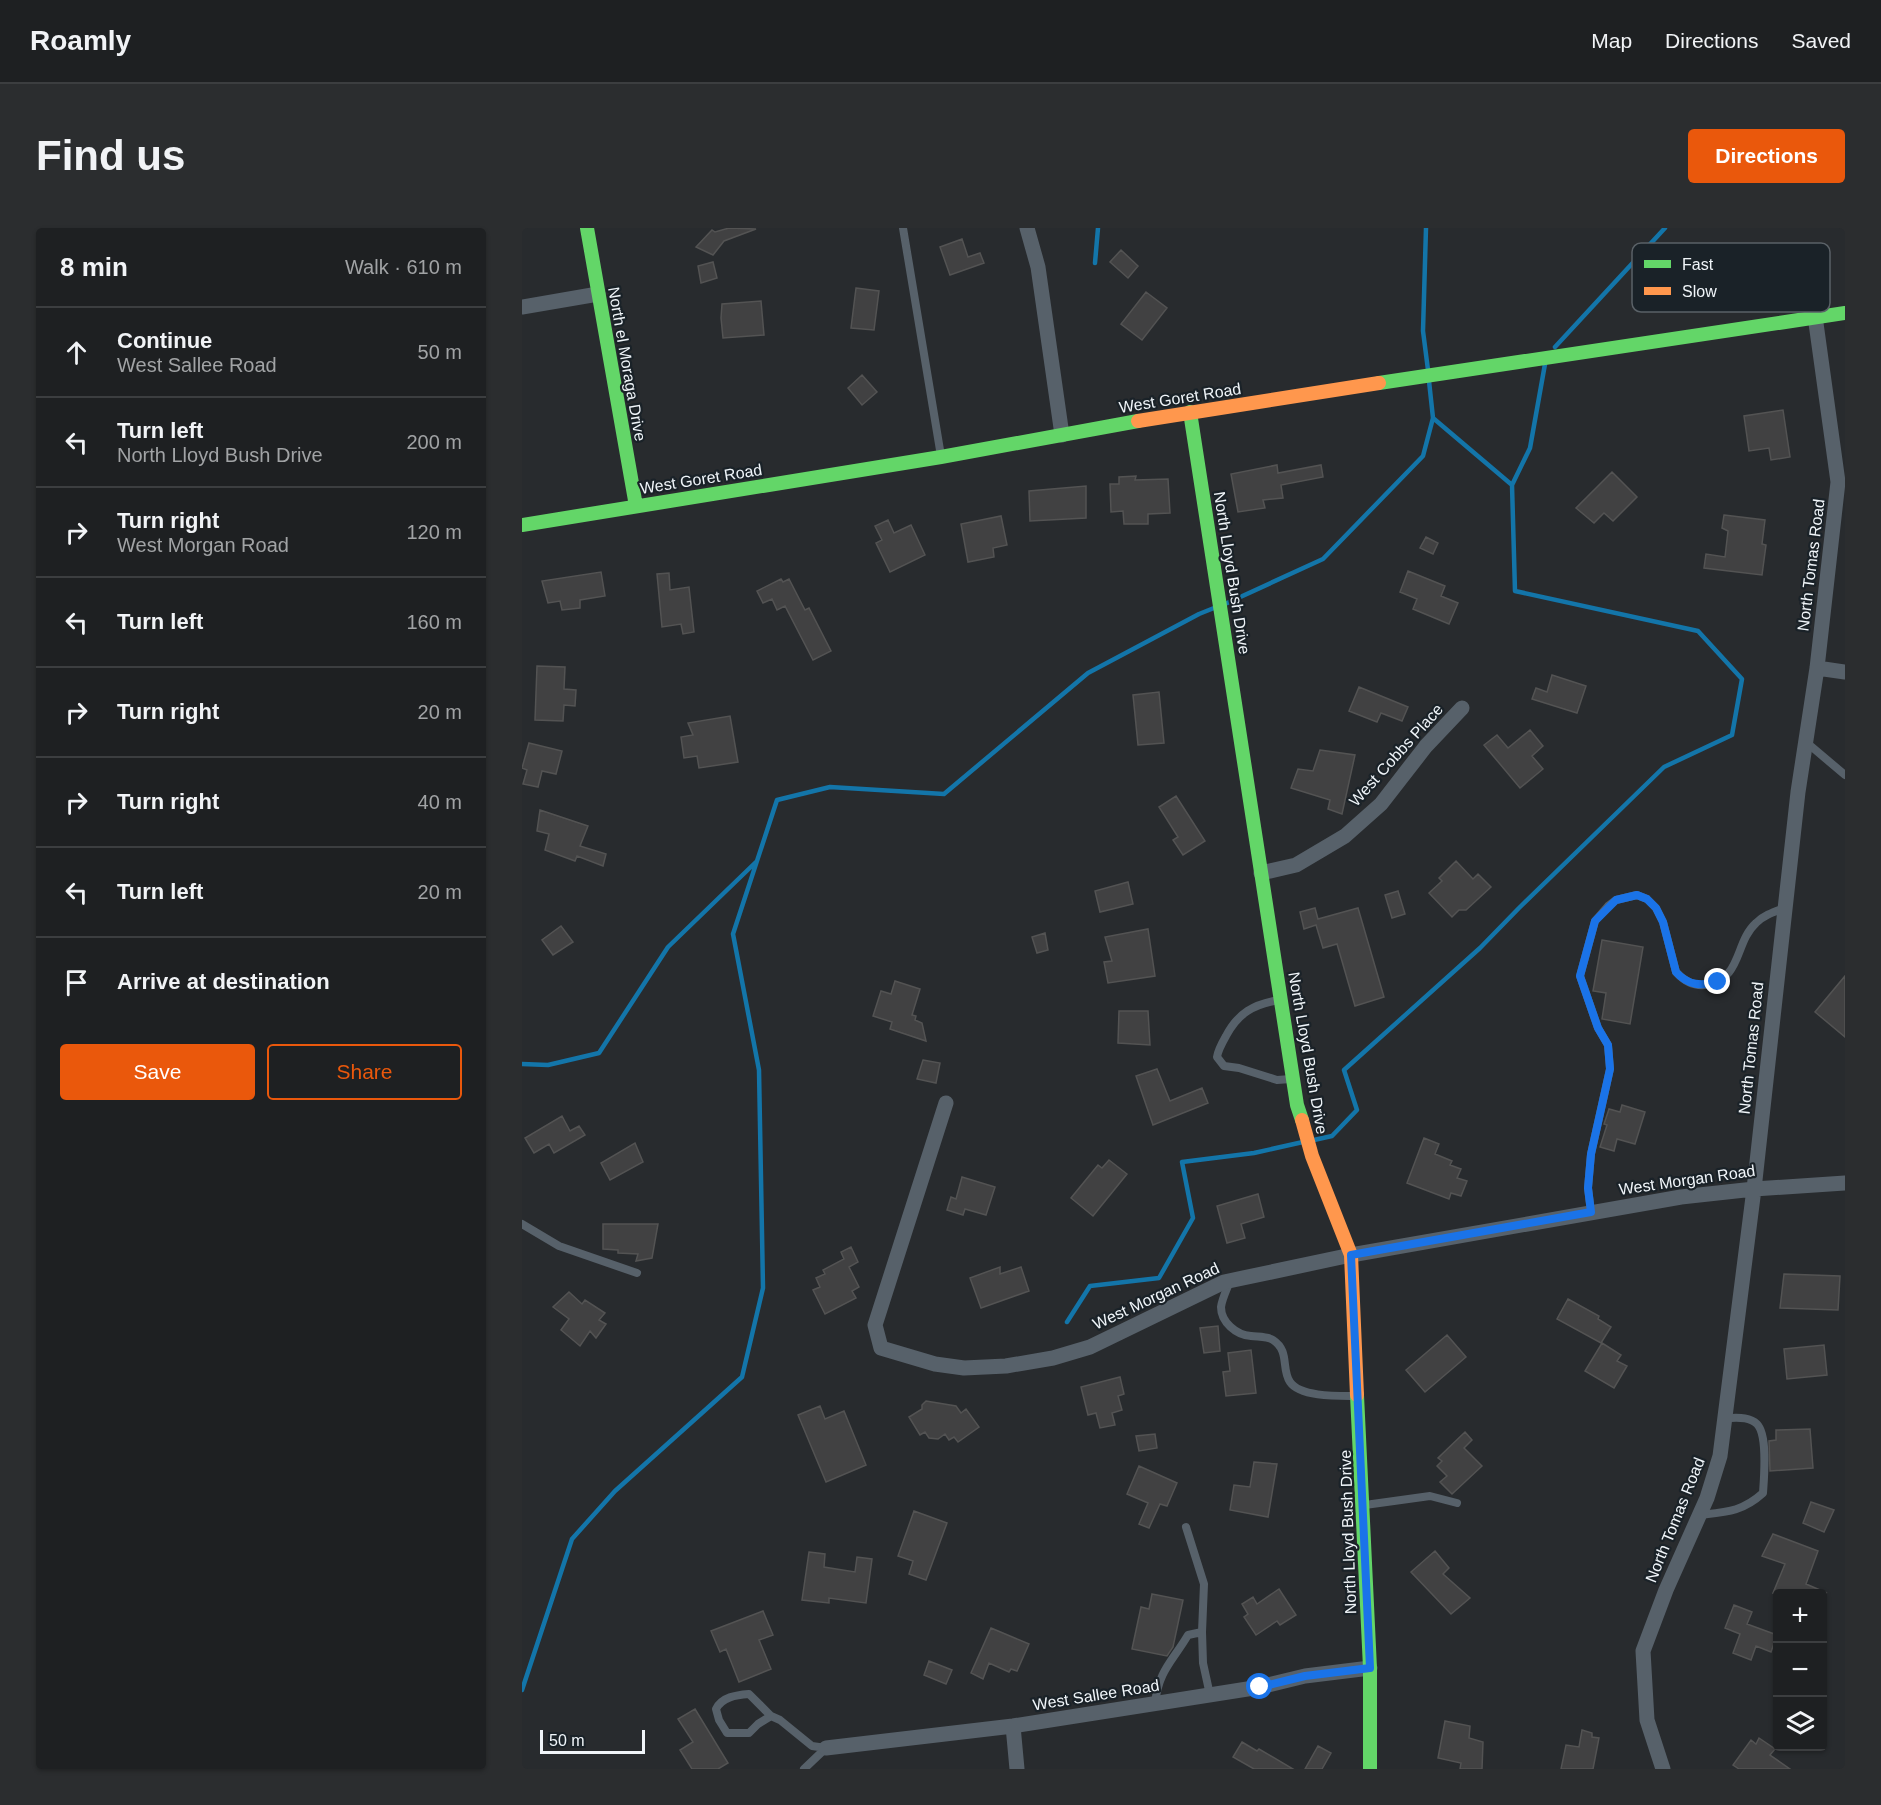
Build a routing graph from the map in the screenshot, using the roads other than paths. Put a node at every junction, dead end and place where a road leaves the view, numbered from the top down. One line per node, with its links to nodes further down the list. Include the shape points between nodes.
1 (586, 228): 4 (street, North el Moraga Drive)
2 (903, 228): 10 (lane)
3 (1027, 228): 9 (street, via 1038,267)
4 (598, 294): 5 (street); 11 (street, North el Moraga Drive)
5 (522, 307)
6 (1845, 313): 7 (street, West Goret Road)
7 (1815, 315): 8 (street, West Goret Road); 13 (street, North Tomas Road, via 1838,482)
8 (1191, 412): 9 (street, West Goret Road); 18 (street, North Lloyd Bush Drive)
9 (1062, 435): 10 (street, West Goret Road)
10 (941, 457): 11 (street, West Goret Road)
11 (636, 506): 12 (street, West Goret Road)
12 (522, 525)
13 (1817, 668): 14 (street); 16 (street, North Tomas Road)
14 (1845, 672)
15 (1462, 708): 18 (street, West Cobbs Place, via 1425,746 1381,804 1345,836 1296,864)
16 (1806, 742): 17 (lane); 19 (street, North Tomas Road)
17 (1845, 775)
18 (1261, 873): 20 (street, North Lloyd Bush Drive)
19 (1785, 908): 24 (street, North Tomas Road); 25 (lane, via 1754,924 1732,969 1718,982 1700,985 1682,979 1676,972 1663,922 1647,899 1637,895 1616,900 1595,921 1580,976 1608,1045 1610,1069 1591,1154)
20 (1280, 1000): 21 (street, North Lloyd Bush Drive); 21 (lane, via 1256,1005 1239,1016 1216,1058 1224,1066 1277,1080)
21 (1292, 1078): 27 (street, North Lloyd Bush Drive, via 1312,1156)
22 (946, 1103): 29 (street, West Morgan Road, via 875,1324 881,1348 935,1365 964,1368 1053,1358 1090,1347)
23 (1845, 1183): 24 (street, West Morgan Road)
24 (1754, 1189): 25 (street, West Morgan Road); 31 (street, North Tomas Road)
25 (1591, 1212): 27 (street, West Morgan Road)
26 (522, 1224): 28 (lane, via 559,1246)
27 (1351, 1255): 29 (street, West Morgan Road); 30 (street, North Lloyd Bush Drive)
28 (637, 1273)
29 (1230, 1281): 30 (lane, via 1221,1305 1223,1318 1233,1329 1273,1340 1286,1360 1289,1381 1297,1388 1329,1395)
30 (1358, 1396): 33 (street, North Lloyd Bush Drive)
31 (1726, 1418): 34 (street, North Tomas Road, via 1720,1456); 34 (lane, via 1745,1418 1761,1430 1763,1493 1750,1505 1733,1511)
32 (1457, 1503): 33 (lane, via 1430,1496)
33 (1364, 1505): 37 (street, North Lloyd Bush Drive)
34 (1699, 1515): 46 (street, North Tomas Road, via 1643,1651 1647,1720)
35 (1186, 1527): 36 (lane, via 1204,1584)
36 (1202, 1632): 38 (lane); 39 (lane, via 1188,1635 1162,1672)
37 (1370, 1668): 38 (street, West Sallee Road); 45 (street, North Lloyd Bush Drive)
38 (1210, 1695): 39 (street, West Sallee Road)
39 (1155, 1703): 41 (street, West Sallee Road)
40 (771, 1716): 40 (lane, via 749,1733 727,1734 716,1709 720,1702 749,1694); 42 (lane, via 812,1746)
41 (1013, 1726): 42 (street, West Sallee Road); 44 (street)
42 (826, 1748): 43 (lane)
43 (804, 1769)
44 (1017, 1769)
45 (1370, 1769)
46 (1663, 1769)

